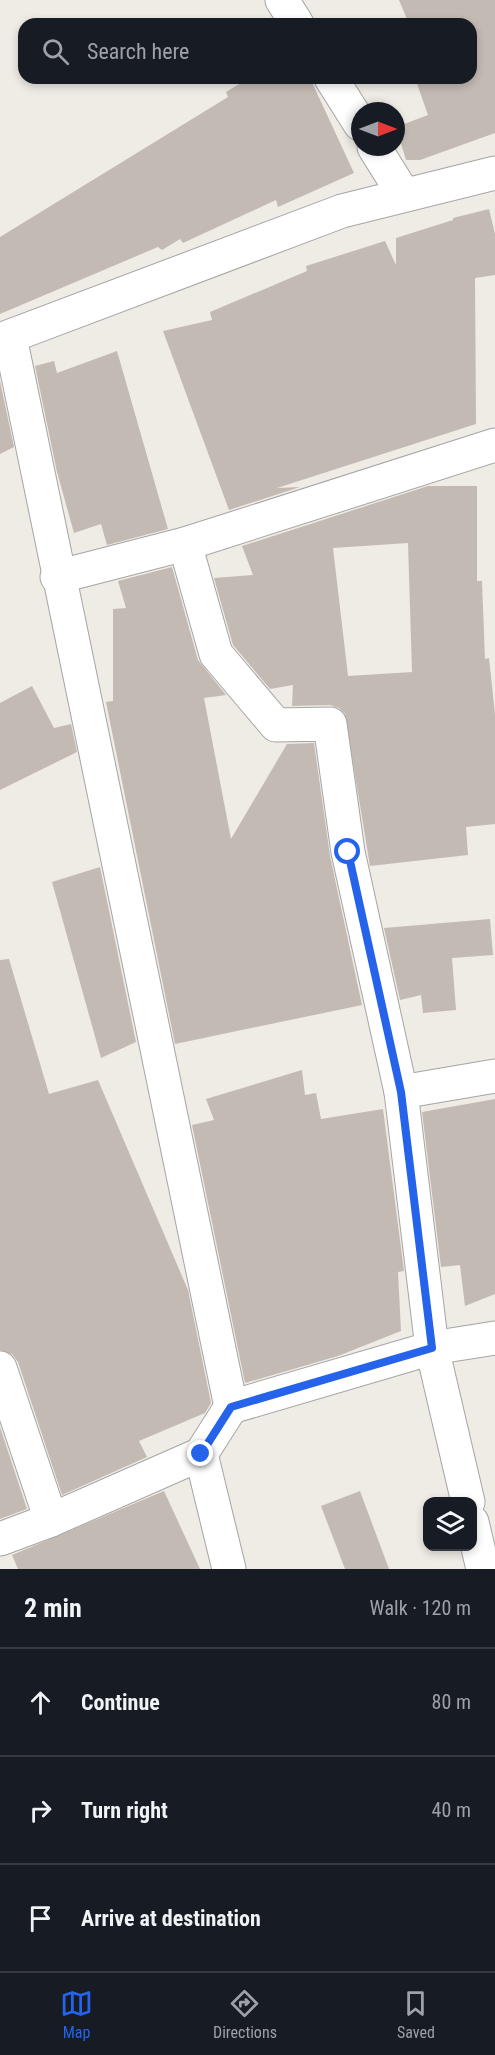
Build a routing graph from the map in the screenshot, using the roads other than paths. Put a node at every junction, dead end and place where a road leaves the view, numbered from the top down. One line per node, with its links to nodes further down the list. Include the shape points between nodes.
1 (282, 0): 2 (street)
2 (293, 18)
3 (335, 84): 4 (street)
4 (351, 110)
5 (380, 156): 7 (street)
6 (495, 173): 7 (street)
7 (404, 195): 8 (street, via 342,211)
8 (5, 339): 11 (street)
9 (495, 445): 10 (street)
10 (185, 544): 11 (street); 13 (street, via 216,654 276,725 330,724 348,852)
11 (57, 577): 17 (street)
12 (495, 1076): 13 (street)
13 (401, 1092): 15 (street)
14 (495, 1338): 15 (street)
15 (432, 1348): 17 (street); 19 (street)
16 (0, 1368): 20 (street)
17 (231, 1407): 18 (street)
18 (201, 1454): 20 (street); 23 (street)
19 (467, 1497)
20 (51, 1520): 21 (street)
21 (0, 1539)
22 (477, 1543): 24 (street)
23 (229, 1569)
24 (483, 1569)

